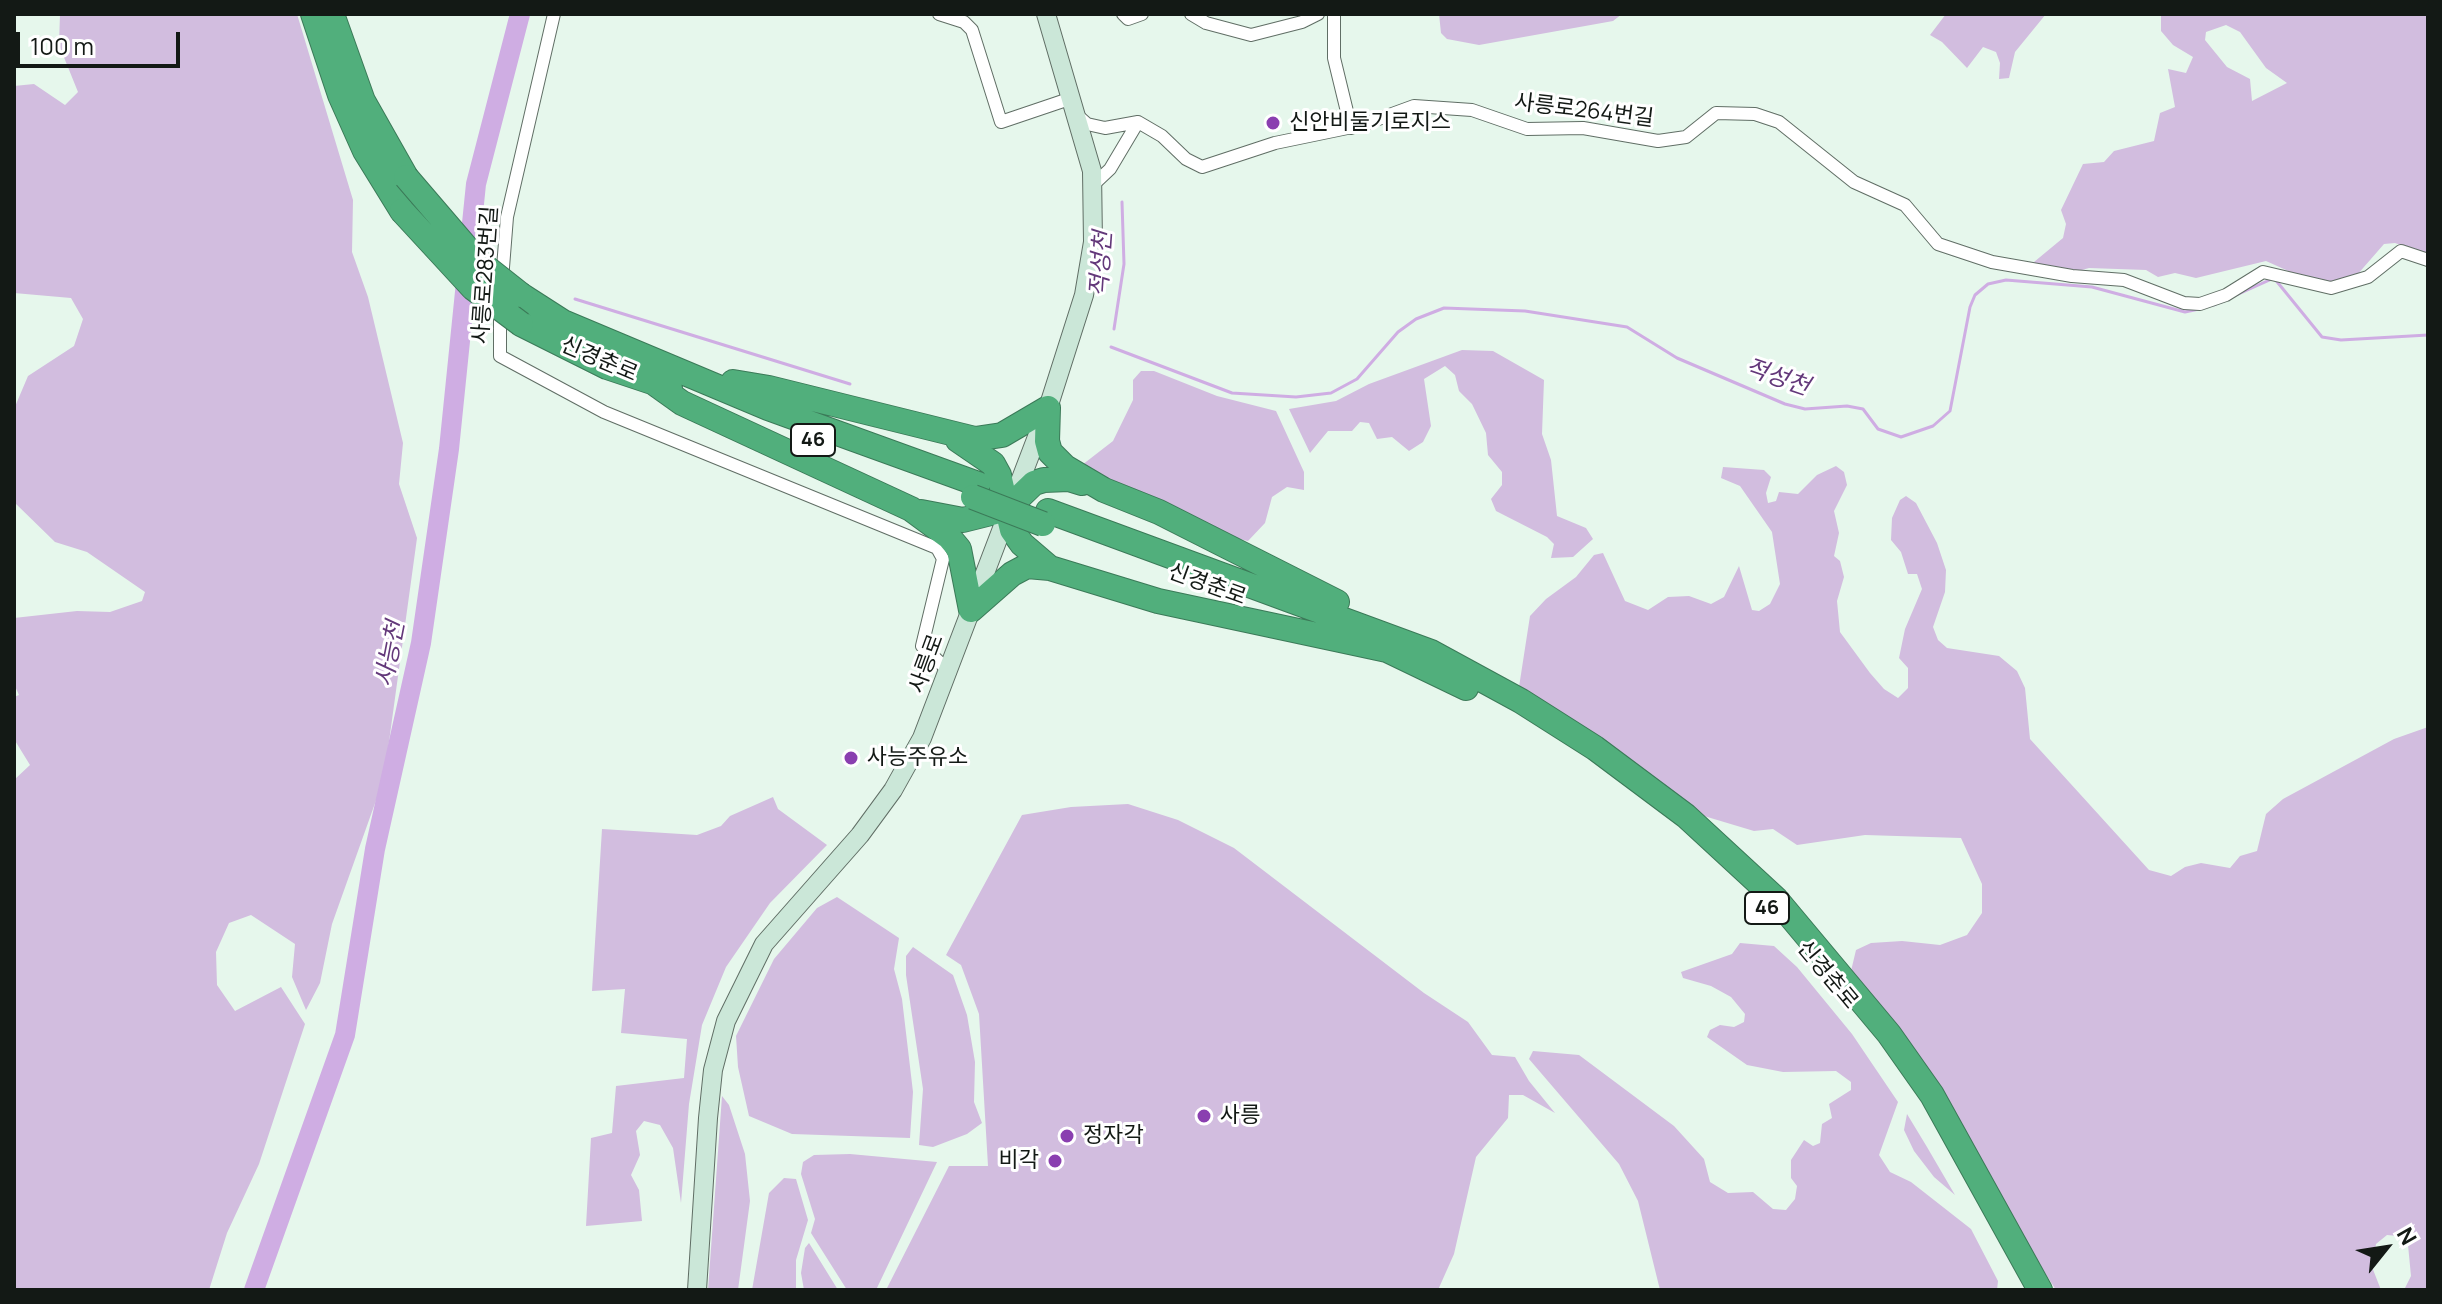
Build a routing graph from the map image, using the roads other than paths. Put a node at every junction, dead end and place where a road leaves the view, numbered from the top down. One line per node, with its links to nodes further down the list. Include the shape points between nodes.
1 (313, 14): 17 (highway, 신경춘로 / 46, bridge, via 352,123 402,211 473,288 521,324 607,367)
2 (332, 14): 16 (highway, 신경춘로 / 46, bridge, via 363,101 406,177 478,261 563,322)
3 (554, 14): 29 (street, 사릉로283번길, via 507,217 500,356 604,412 937,548 943,559 922,646)
4 (939, 14): 11 (street, via 972,30 1001,122)
5 (1046, 14): 11 (street, 사릉로)
6 (1123, 14): 7 (street, via 1128,19)
7 (1142, 14)
8 (1191, 14): 9 (street, via 1251,35)
9 (1318, 14)
10 (1334, 14): 13 (street, via 1334,58)
11 (1075, 107): 12 (street, via 1087,124 1105,128); 14 (street, 사릉로)
12 (1138, 122): 13 (street, 사릉로264번길, via 1202,167 1275,143); 14 (street, via 1110,169)
13 (1351, 128): 15 (street, 사릉로264번길, via 1404,107 1456,107 1527,129 1583,128 1669,141 1686,137 1716,113 1755,114 1779,122 1854,182 1905,205 1944,247 1998,263 2124,280 2192,304 2216,300 2263,272 2331,288 2368,277 2401,251)
14 (1093, 185): 18 (street, 사릉로, via 1090,274)
15 (2428, 260)
16 (696, 377): 19 (highway, via 769,388); 20 (highway, 신경춘로 / 46)
17 (654, 383): 20 (highway, 신경춘로 / 46); 22 (highway, via 682,403)
18 (1048, 408): 19 (highway, via 990,439); 21 (highway, via 1050,452); 23 (street, 사릉로)
19 (946, 433): 23 (highway, via 993,464)
20 (976, 490): 24 (highway, 신경춘로 / 46)
21 (1104, 490): 23 (highway, via 1069,479 1044,480); 28 (highway, via 1159,512)
22 (911, 509): 23 (highway, via 963,520); 26 (highway, via 959,549)
23 (1007, 509): 25 (highway, via 1022,544); 26 (street, 사릉로)
24 (1045, 517): 27 (highway, 신경춘로 / 46); 28 (highway, 신경춘로 / 46)
25 (1050, 568): 26 (highway, via 1027,566); 27 (highway, via 1158,601)
26 (971, 610): 29 (street, 사릉로)
27 (1387, 650): 30 (highway, 신경춘로 / 46, via 1557,739 1636,794 1731,872 1837,984 1889,1052)
28 (1431, 652): 30 (highway, 신경춘로 / 46, via 1595,748 1686,816 1776,899 1847,980 1932,1095)
29 (950, 672): 31 (street, 사릉로, via 893,790 847,851 776,927 734,999 718,1044 710,1093)
30 (2033, 1288)
31 (697, 1290)

